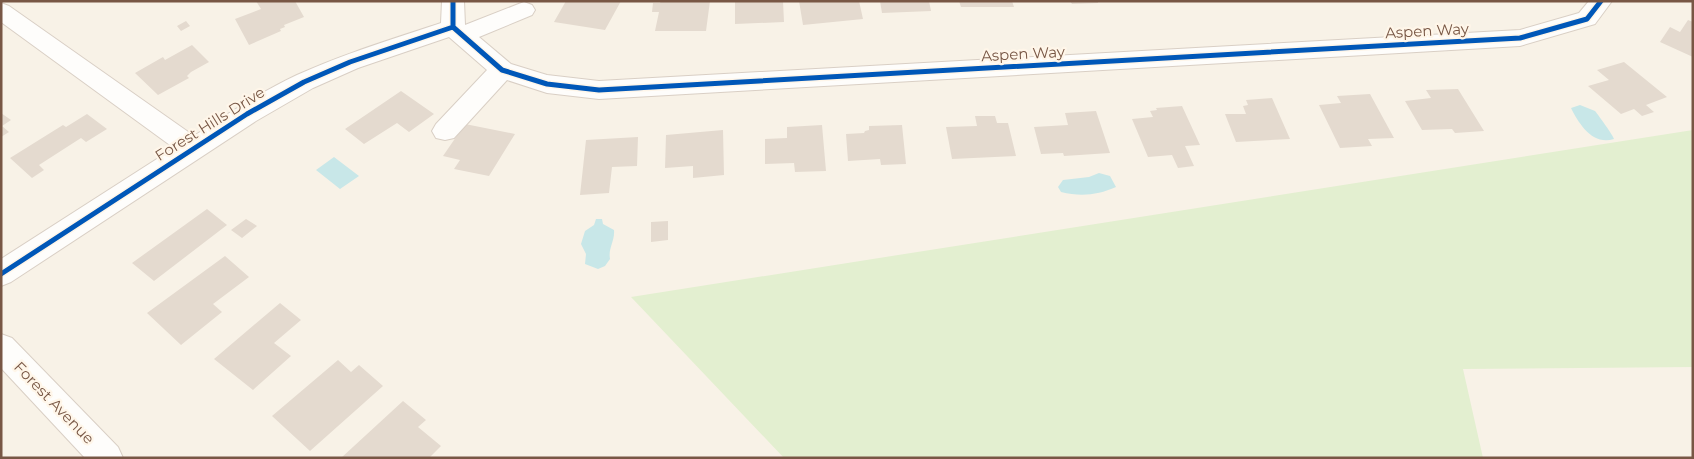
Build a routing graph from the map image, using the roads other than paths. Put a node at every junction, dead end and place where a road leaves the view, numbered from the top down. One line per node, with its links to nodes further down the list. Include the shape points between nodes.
1 (452, 1): 5 (street)
2 (1601, 1): 6 (street, Aspen Way, via 1587,19 1510,39 599,90 547,84)
3 (524, 10): 5 (street, Forest Hills Drive)
4 (1, 11): 8 (street)
5 (458, 31): 6 (street, Aspen Way); 8 (street, Forest Hills Drive, via 350,62 304,82)
6 (502, 70): 7 (street)
7 (445, 131)
8 (194, 149): 9 (street, Forest Hills Drive)
9 (1, 274)
10 (1, 347): 11 (street, Forest Avenue)
11 (107, 458)

